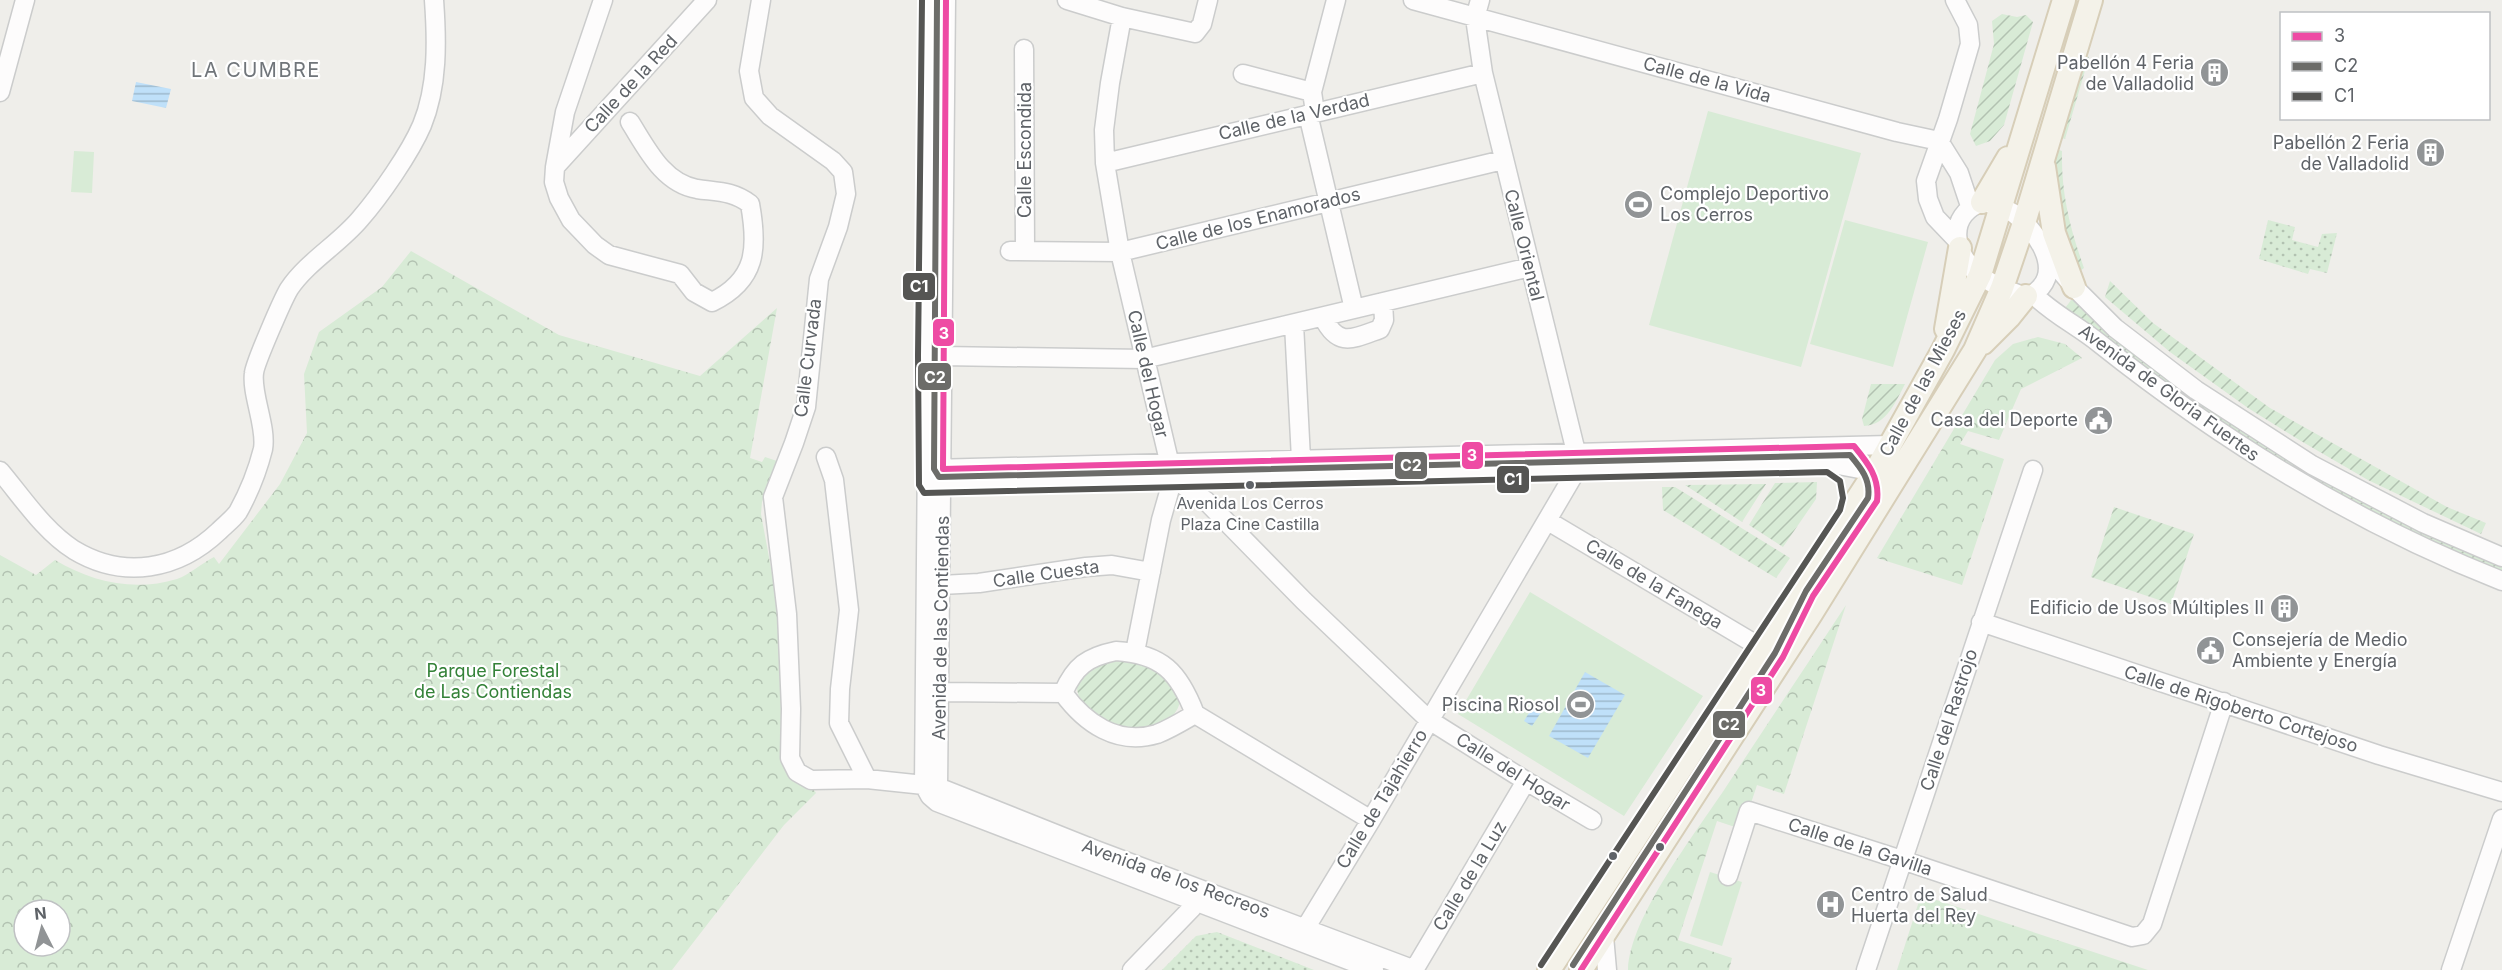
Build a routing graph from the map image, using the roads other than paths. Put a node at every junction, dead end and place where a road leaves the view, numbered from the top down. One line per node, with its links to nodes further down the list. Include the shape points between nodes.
1 (25, 0): 20 (street)
2 (434, 0): 61 (street, via 437,43 422,125 360,220 289,290 254,373 263,447 237,514 194,552 165,565 134,567 102,562 74,549 49,528)
3 (603, 0): 22 (street)
4 (706, 0): 26 (street, Calle de la Red)
5 (761, 0): 85 (street, Calle Curvada, via 749,71 753,98 770,116 833,161 843,172 846,194 819,279 806,407 772,497 787,614 790,758 797,772 811,780)
6 (931, 0): 64 (street, Avenida de las Contiendas, via 927,357)
7 (946, 0): 51 (street, Avenida de las Contiendas)
8 (1067, 0): 16 (street)
9 (1208, 0): 16 (street, via 1196,33)
10 (1336, 0): 21 (street)
11 (1413, 0): 15 (street, Calle de la Vida)
12 (1955, 0): 24 (street, via 1968,25 1970,44)
13 (2064, 0): 34 (main road, Calle de las Mieses, via 2021,140)
14 (2091, 0): 29 (main road, Calle de las Mieses)
15 (1478, 9): 18 (street, Calle Oriental); 27 (street, Calle de la Vida, via 1874,126)
16 (1122, 17): 30 (street, Calle del Hogar, via 1104,130)
17 (1024, 49): 37 (street, Calle Escondida)
18 (1483, 73): 23 (street, Calle de la Verdad); 28 (street, Calle Oriental)
19 (1243, 74): 21 (street)
20 (0, 92)
21 (1312, 92): 23 (street)
22 (565, 112): 26 (street, via 573,128); 32 (street)
23 (1311, 113): 30 (street, Calle de la Verdad); 33 (street)
24 (1948, 118): 27 (street); 31 (street)
25 (630, 122): 32 (street, via 655,164 671,176 694,188 738,195 750,204 755,232 753,261 731,292 712,302 694,292 680,273 609,255 571,220 554,182)
26 (589, 128): 32 (street, Calle de la Red)
27 (1939, 141): 31 (street); 36 (street, via 1926,181 1928,200 1935,217)
28 (1503, 160): 33 (street, Calle de los Enamorados); 40 (street, Calle Oriental)
29 (2043, 161): 35 (main road, Calle de las Mieses); 42 (main road, via 2054,233)
30 (1105, 163): 38 (street, Calle del Hogar)
31 (1954, 166): 34 (street, via 1965,186)
32 (555, 167)
33 (1328, 202): 38 (street, Calle de los Enamorados); 46 (street)
34 (1985, 205): 35 (street, Avenida de Gloria Fuertes); 36 (street, via 1958,222); 41 (main road, Calle de las Mieses)
35 (2024, 223): 39 (street, Avenida de Gloria Fuertes); 43 (main road, Calle de las Mieses)
36 (1958, 243): 41 (street, via 1964,258); 49 (main road)
37 (1018, 251): 38 (street, Calle de los Enamorados)
38 (1120, 252): 52 (street, Calle del Hogar)
39 (2047, 255): 42 (street, Avenida de Gloria Fuertes); 44 (street, via 2043,285)
40 (1530, 267): 45 (street); 55 (street, Calle Oriental)
41 (1980, 275): 43 (street); 49 (main road, Calle de las Mieses)
42 (2074, 287): 71 (street, Avenida de Gloria Fuertes, via 2115,328 2282,447 2423,524)
43 (2002, 288): 44 (street); 50 (main road, Calle de las Mieses)
44 (2030, 295): 50 (main road); 73 (street, Avenida de Gloria Fuertes, via 2084,330 2200,419 2307,488 2440,557)
45 (1383, 302): 46 (street); 47 (street, via 1380,329 1360,336 1342,339 1330,333)
46 (1354, 309): 47 (street)
47 (1323, 317): 48 (street)
48 (1294, 324): 52 (street); 57 (street)
49 (1943, 350): 53 (main road, Calle de las Mieses)
50 (1976, 350): 58 (main road, Calle de las Mieses)
51 (942, 356): 52 (street); 64 (street, Avenida de las Contiendas)
52 (1144, 359): 67 (street, Calle del Hogar)
53 (1890, 445): 54 (street); 63 (main road, Calle de las Mieses)
54 (1854, 446): 55 (street); 63 (street)
55 (1576, 452): 57 (street); 62 (street, Calle Oriental)
56 (826, 457): 85 (street, via 834,480 849,610 839,723)
57 (1301, 459): 67 (street)
58 (1905, 463): 63 (main road); 78 (main road, Calle de las Mieses)
59 (1835, 464): 62 (street); 63 (street); 69 (street, via 1853,486)
60 (2033, 470): 75 (street, Calle del Rastrojo)
61 (0, 471)
62 (1576, 471): 65 (street); 70 (street, Calle de Tajahierro)
63 (1875, 472): 69 (main road, Calle de las Mieses); 78 (main road, via 1877,501 1825,578)
64 (935, 477): 66 (street); 67 (street); 74 (street, Avenida de las Contiendas); 87 (street, Avenida de las Contiendas)
65 (1213, 478): 67 (street); 68 (street)
66 (1148, 479): 67 (street); 67 (street, via 1159,489)
67 (1170, 486): 68 (street, Calle del Hogar); 72 (street)
68 (1206, 501): 83 (street, Calle del Hogar)
69 (1854, 504): 76 (main road, Calle de las Mieses)
70 (1548, 521): 76 (street, Calle de la Fanega); 83 (street, Calle de Tajahierro)
71 (2502, 557)
72 (1151, 572): 74 (street, Calle Cuesta, via 1112,565); 77 (street)
73 (2502, 581)
74 (941, 585): 79 (street, Avenida de las Contiendas)
75 (1981, 622): 81 (street, Calle de Rigoberto Cortejoso); 92 (street, Calle del Rastrojo)
76 (1760, 647): 84 (main road, Calle de las Mieses)
77 (1135, 652): 80 (street, via 1116,651 1090,658 1071,675); 82 (street, via 1169,668 1180,680)
78 (1783, 657): 96 (main road, Calle de las Mieses)
79 (940, 692): 80 (street); 87 (street, Avenida de las Contiendas)
80 (1063, 693): 82 (street, via 1087,721 1119,735 1156,734)
81 (2224, 702): 88 (street, Calle de Rigoberto Cortejoso); 92 (street, Calle de la Gavilla, via 2152,924 2143,935 2132,938)
82 (1195, 714): 90 (street)
83 (1429, 720): 86 (street, Calle del Hogar); 90 (street, Calle de Tajahierro)
84 (1690, 755): 100 (main road, Calle de las Mieses); 101 (main road, via 1686,778)
85 (867, 779): 87 (street, Calle Curvada)
86 (1526, 781): 91 (street, Calle del Hogar); 99 (street, Calle de la Luz)
87 (931, 786): 94 (street, Avenida de los Recreos, via 930,795 937,802)
88 (2502, 792)
89 (2502, 819): 105 (street)
90 (1371, 820): 95 (street, Calle de Tajahierro)
91 (1592, 820)
92 (1902, 860): 93 (street, Calle de la Gavilla, via 1749,811); 104 (street, Calle del Rastrojo)
93 (1728, 876)
94 (1200, 896): 95 (street, Avenida de los Recreos); 97 (street)
95 (1301, 934): 98 (street, Avenida de los Recreos); 99 (street, Avenida de los Recreos)
96 (1604, 936): 102 (main road, Calle de las Mieses); 103 (street)
97 (1132, 970)
98 (1374, 970)
99 (1414, 970)
100 (1549, 970)
101 (1562, 970)
102 (1581, 970)
103 (1607, 970)
104 (1866, 970)
105 (2451, 970)

